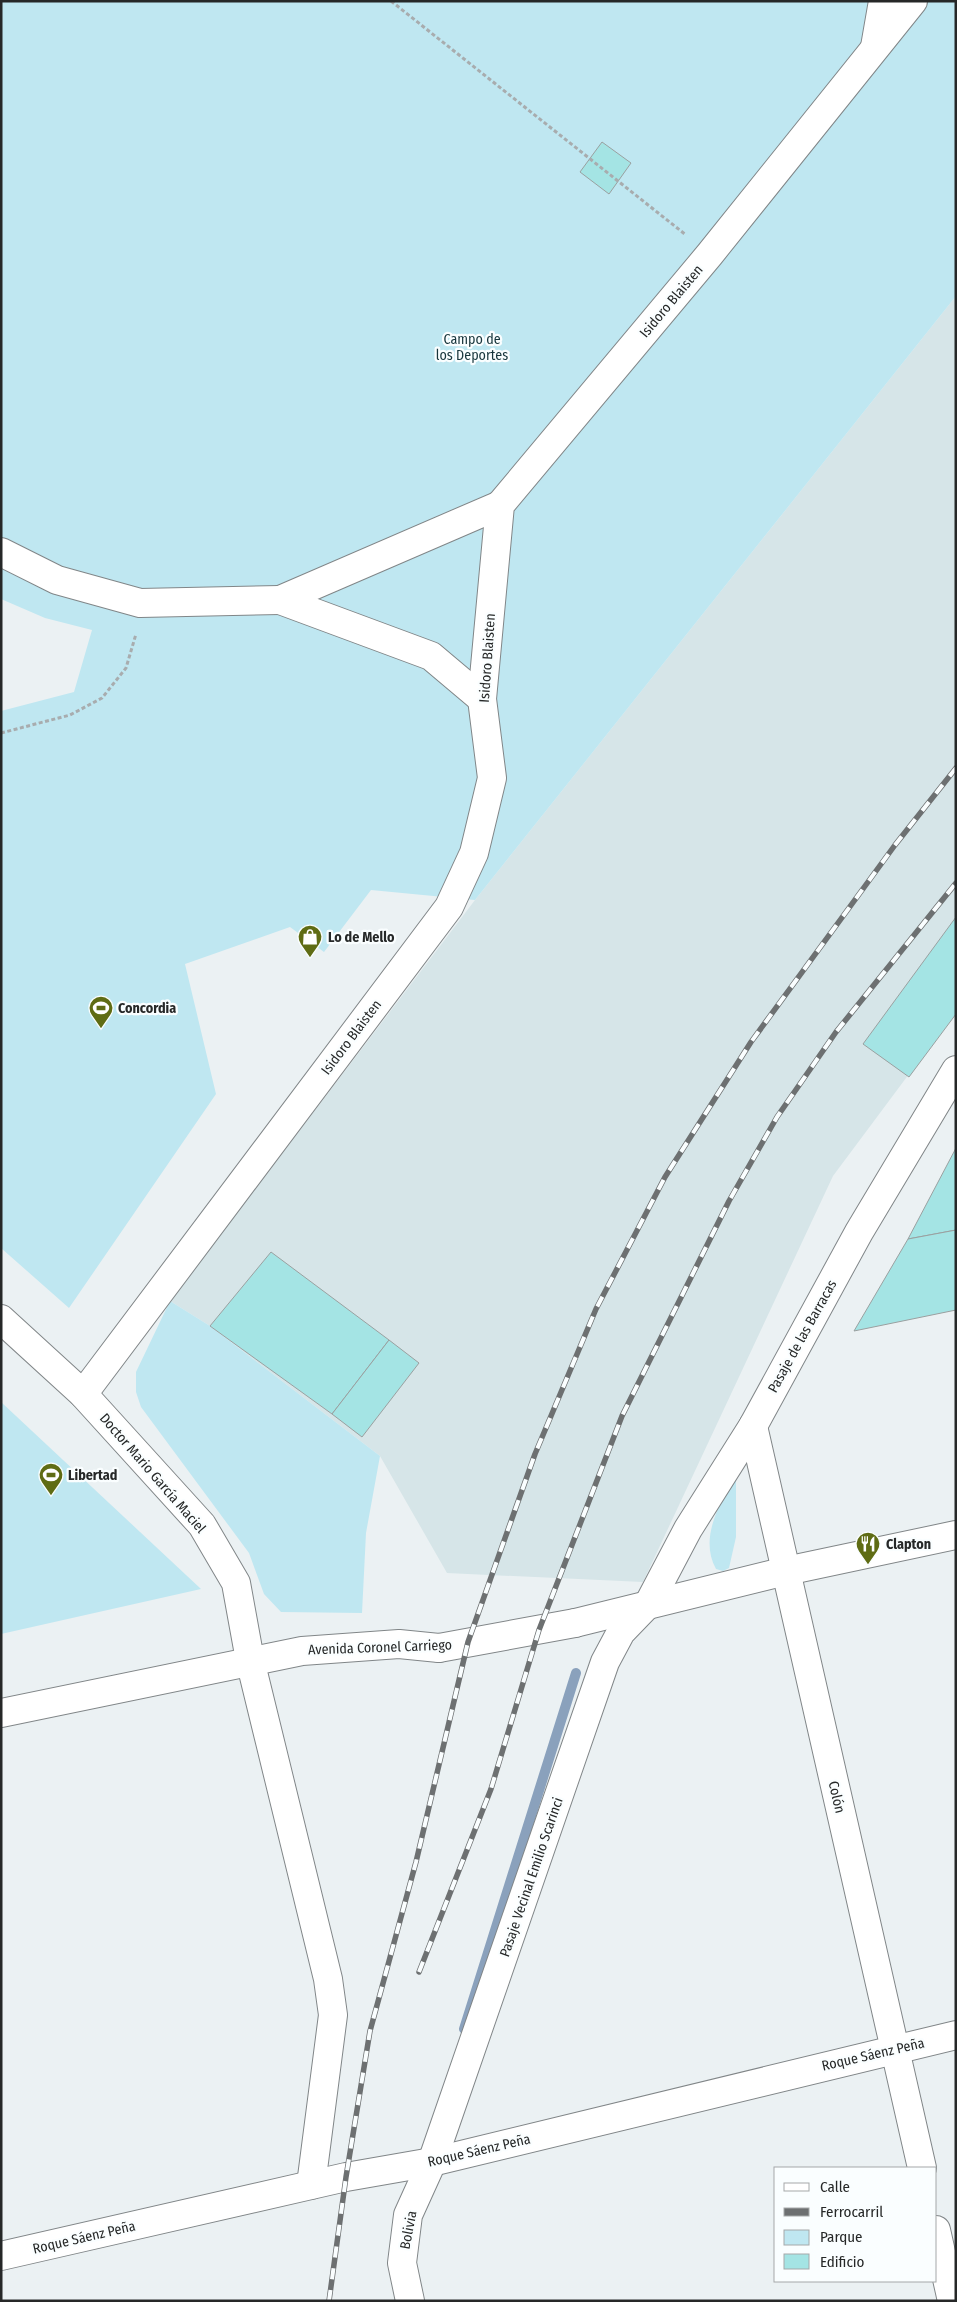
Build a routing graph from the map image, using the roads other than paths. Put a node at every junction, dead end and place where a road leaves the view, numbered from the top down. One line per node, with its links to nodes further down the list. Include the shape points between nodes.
1 (883, 1): 3 (street)
2 (913, 1): 3 (street, Isidoro Blaisten)
3 (874, 52): 4 (street, Isidoro Blaisten)
4 (500, 505): 6 (street); 7 (street, Isidoro Blaisten)
5 (1, 552): 6 (street, via 57,580 140,603)
6 (280, 600): 7 (street, via 431,656)
7 (482, 699): 10 (street, Isidoro Blaisten, via 492,778 474,853 449,907)
8 (956, 1070): 11 (street, Pasaje de las Barracas, via 858,1232)
9 (1, 1319): 10 (street, Doctor Mario García Maciel)
10 (83, 1394): 15 (street, Doctor Mario García Maciel, via 202,1525 236,1583)
11 (753, 1426): 13 (street, Colón); 14 (street, Pasaje de las Barracas, via 688,1529)
12 (956, 1534): 13 (street, Avenida Coronel Carriego)
13 (786, 1571): 14 (street, Avenida Coronel Carriego); 18 (street, Colón)
14 (649, 1603): 15 (street, Avenida Coronel Carriego, via 575,1623 439,1648 399,1644 302,1650); 19 (street, Pasaje Vecinal Emilio Scarinci, via 621,1632 605,1662)
15 (250, 1660): 16 (street, Avenida Coronel Carriego); 21 (street, Doctor Mario García Maciel, via 328,1979 333,2015)
16 (1, 1713)
17 (956, 2035): 18 (street, Roque Sáenz Peña)
18 (895, 2049): 19 (street, Roque Sáenz Peña); 20 (street, Colón)
19 (432, 2162): 21 (street, Roque Sáenz Peña); 24 (street, Bolivia, via 408,2215 402,2263)
20 (922, 2167)
21 (311, 2185): 23 (street, Roque Sáenz Peña)
22 (937, 2234): 25 (street)
23 (1, 2256)
24 (410, 2301)
25 (952, 2301)

